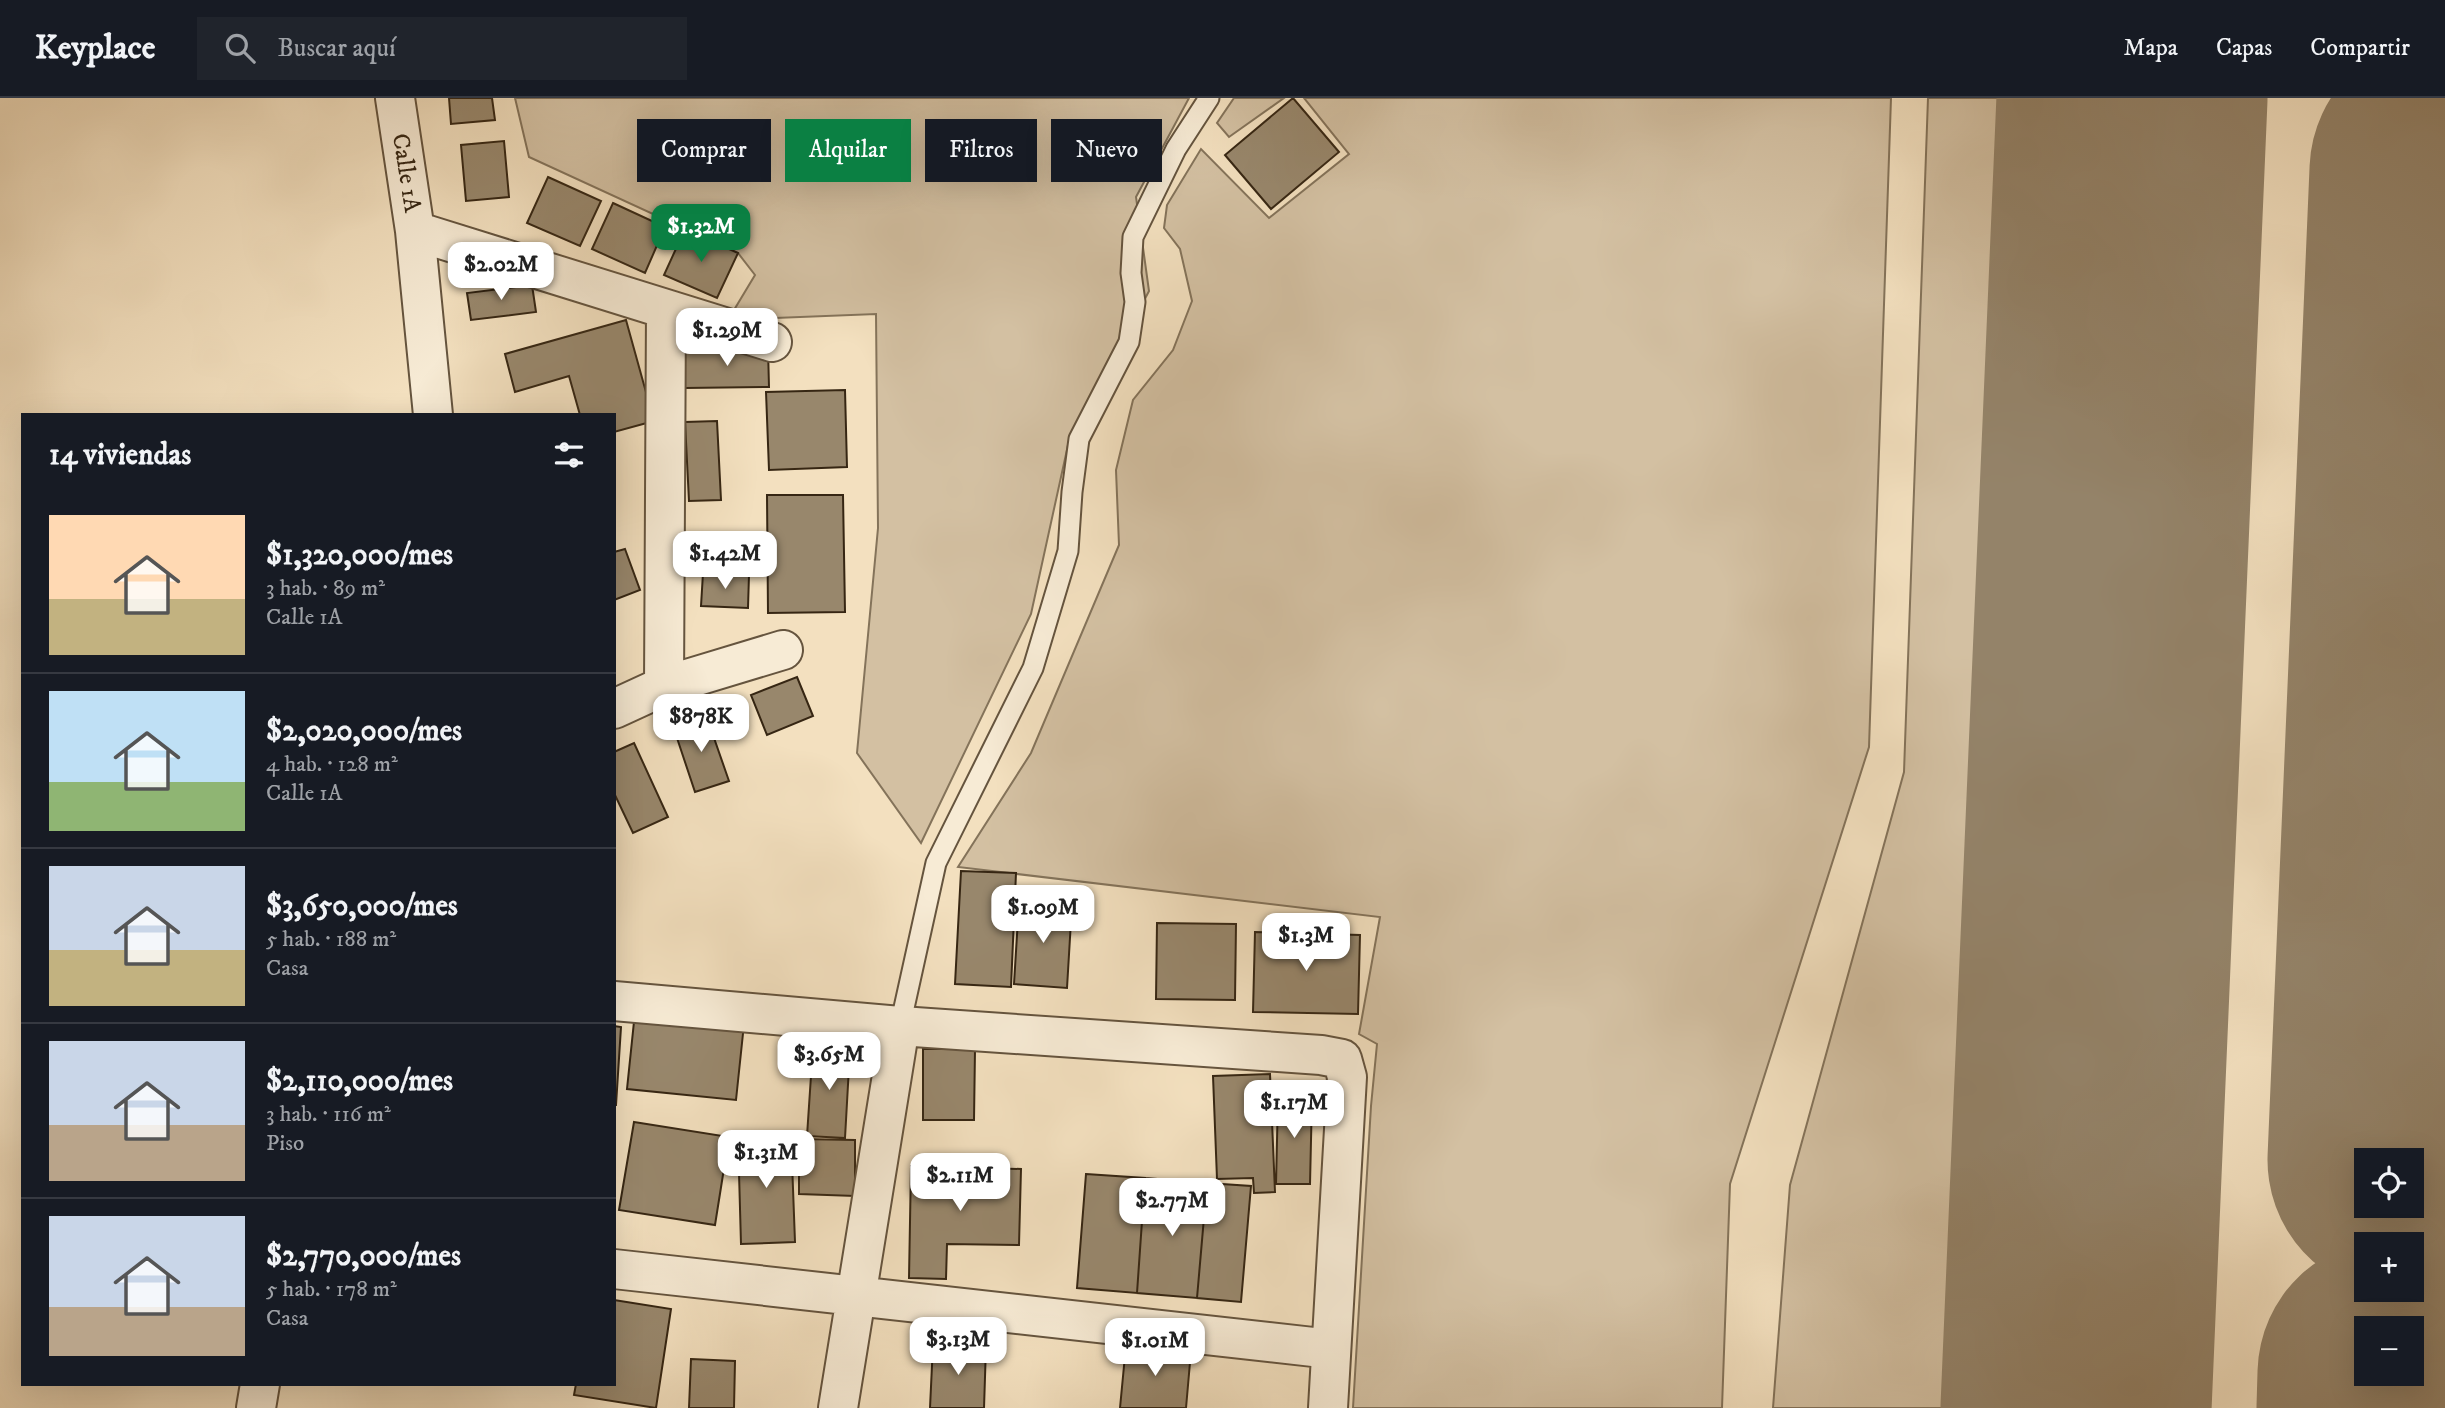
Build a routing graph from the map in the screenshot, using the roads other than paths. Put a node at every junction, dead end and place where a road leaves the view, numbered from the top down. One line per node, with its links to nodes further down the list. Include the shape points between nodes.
1 (395, 98): 3 (street, Calle 1A)
2 (1209, 98): 11 (lane, via 1176,149 1133,237 1135,302 1129,342 1079,439 1068,551 1033,668 936,863)
3 (415, 231): 4 (street); 6 (street, Calle 1A)
4 (666, 310): 5 (street); 8 (street)
5 (772, 342)
6 (433, 413)
7 (783, 650): 8 (street)
8 (664, 686): 9 (street)
9 (616, 708)
10 (616, 1001): 11 (street)
11 (900, 1026): 13 (street); 14 (street, via 1342,1059 1348,1077)
12 (616, 1269): 13 (street)
13 (855, 1295): 14 (street); 17 (street)
14 (1331, 1349): 18 (street)
15 (260, 1386): 16 (street)
16 (256, 1408)
17 (838, 1408)
18 (1328, 1408)

